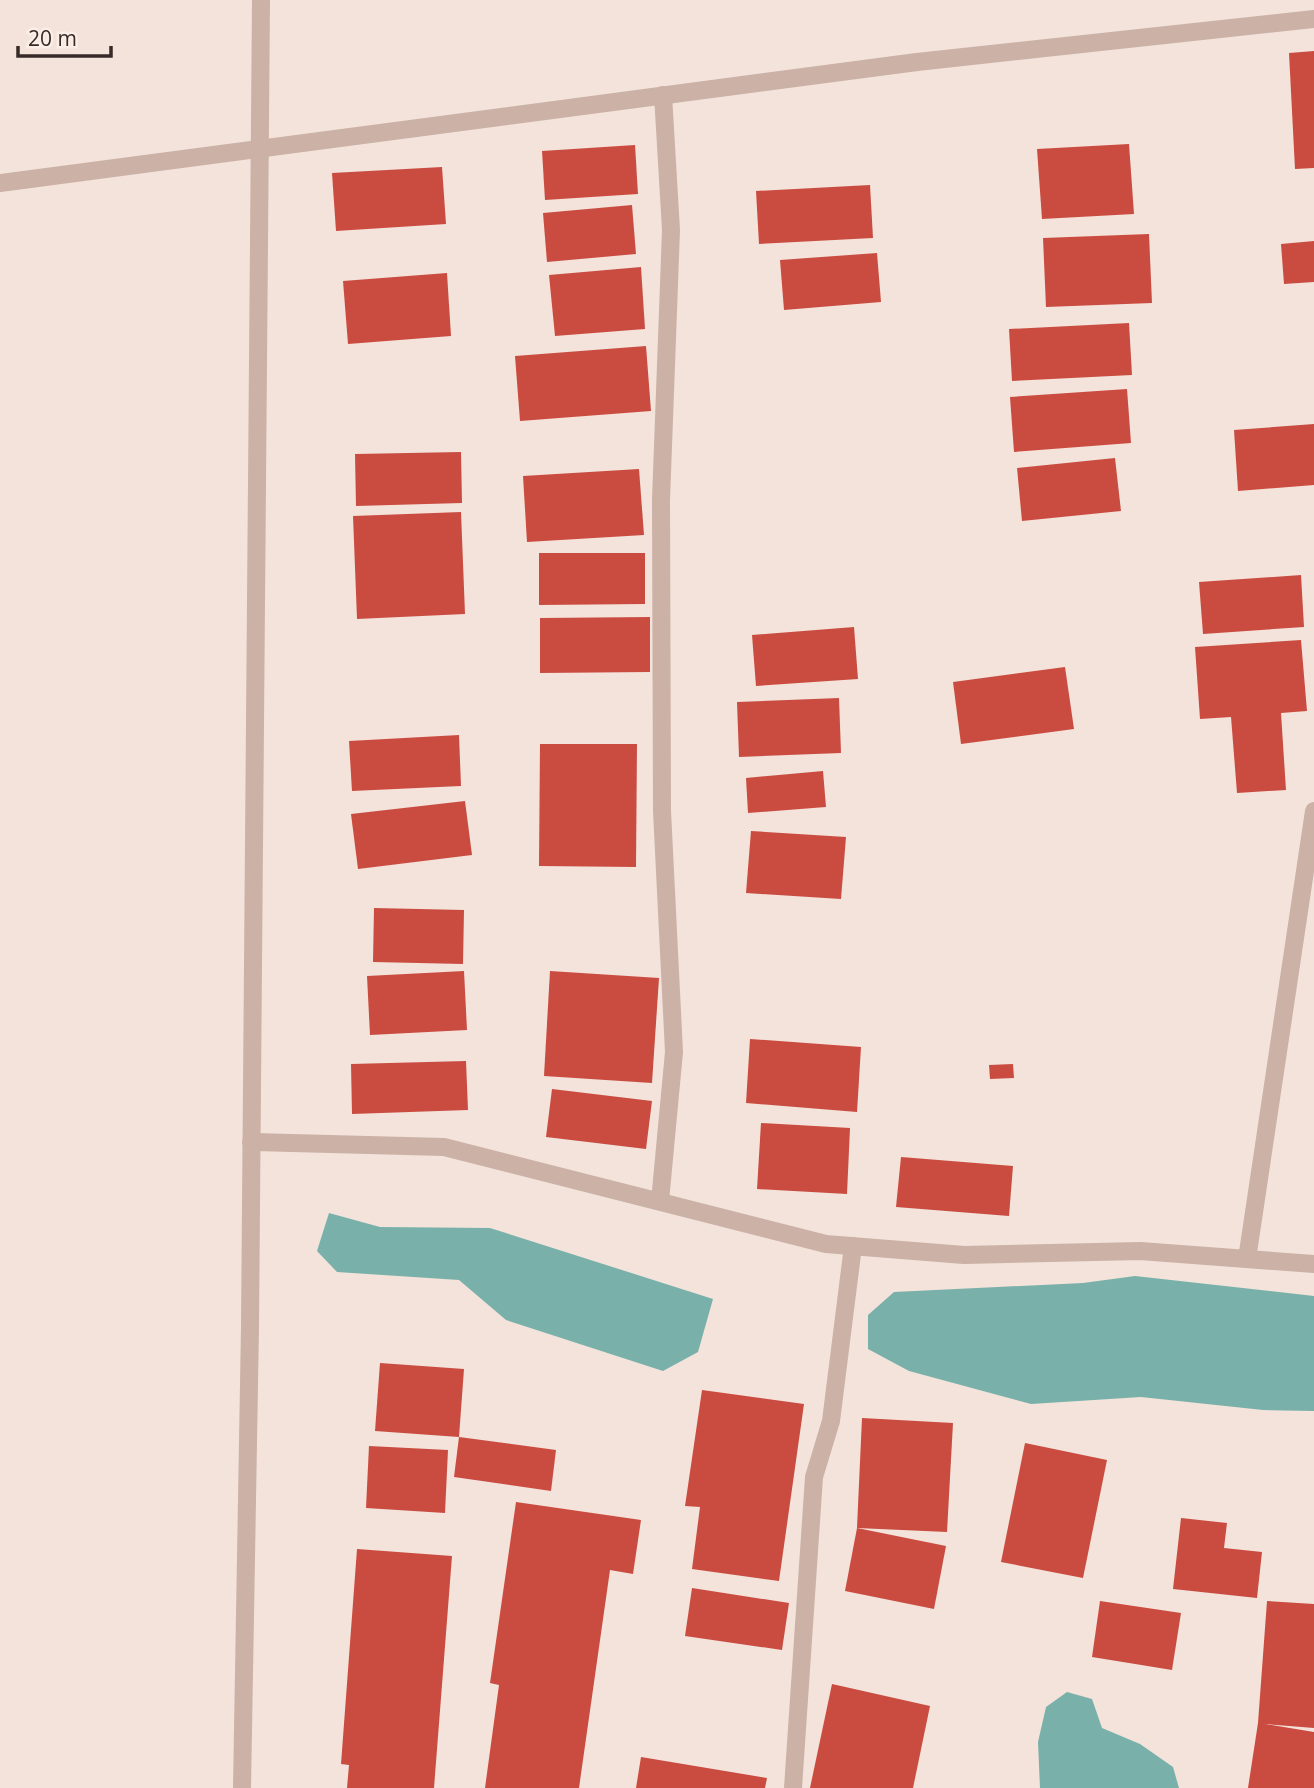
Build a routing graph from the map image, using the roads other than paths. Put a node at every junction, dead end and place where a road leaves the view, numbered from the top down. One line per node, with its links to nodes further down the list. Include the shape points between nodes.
1 (261, 0): 4 (street)
2 (1314, 19): 3 (street)
3 (663, 95): 4 (street); 8 (street, via 671,230 661,500 662,798 674,1052)
4 (258, 149): 5 (street); 7 (street)
5 (0, 183)
6 (1314, 811): 10 (street)
7 (251, 1142): 8 (street, via 444,1147); 12 (street)
8 (660, 1201): 9 (street, via 826,1244)
9 (853, 1246): 10 (street, via 964,1255 1140,1251); 13 (street, via 831,1421 814,1477)
10 (1247, 1259): 11 (street)
11 (1314, 1264)
12 (242, 1788)
13 (793, 1788)

